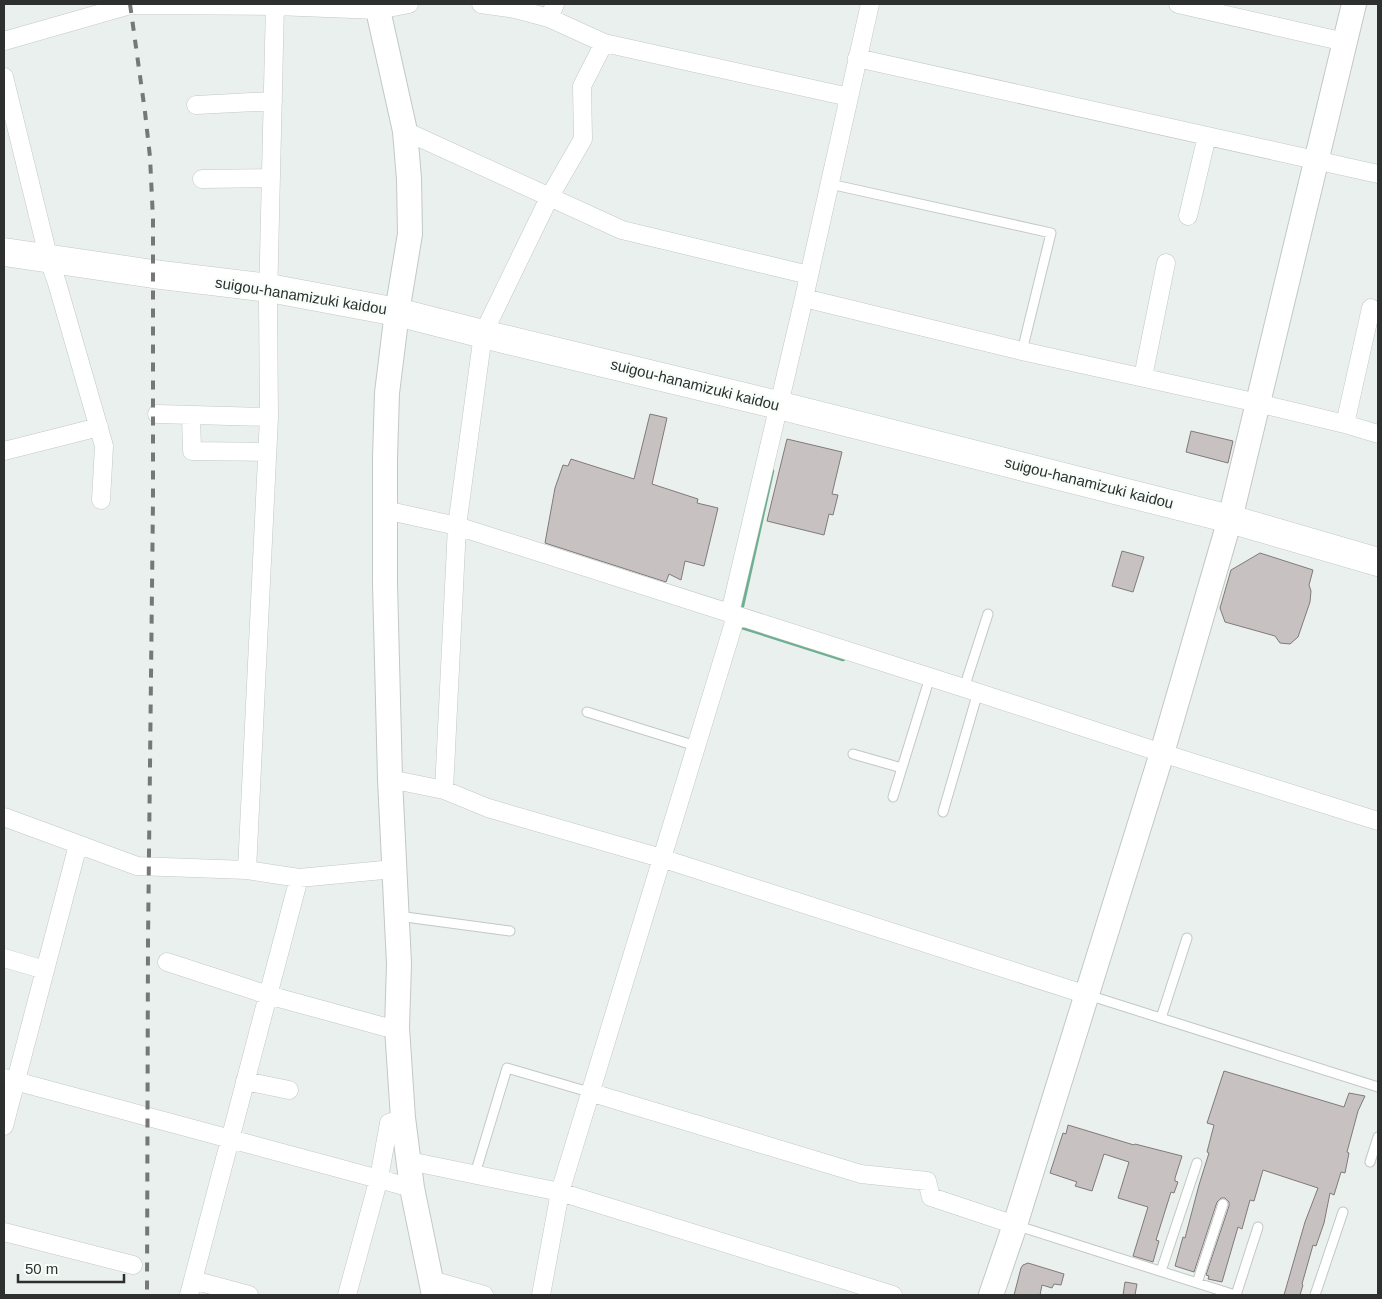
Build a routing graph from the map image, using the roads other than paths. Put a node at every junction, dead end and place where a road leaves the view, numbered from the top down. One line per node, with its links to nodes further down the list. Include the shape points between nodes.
1 (409, 4): 7 (street)
2 (481, 4): 8 (street, via 515,10)
3 (870, 4): 12 (street)
4 (1178, 4): 10 (street)
5 (1354, 4): 10 (street)
6 (275, 5): 7 (street); 9 (street, via 130,5); 15 (street)
7 (377, 7): 17 (street)
8 (552, 11): 11 (street)
9 (4, 41)
10 (1345, 42): 19 (street)
11 (604, 43): 14 (street); 24 (street, via 582,86 583,139)
12 (857, 58): 14 (street); 18 (street)
13 (4, 77): 27 (street)
14 (849, 98): 23 (street)
15 (273, 101): 16 (street); 21 (street)
16 (196, 105)
17 (405, 131): 24 (street); 33 (street, via 410,234)
18 (1207, 136): 19 (street); 25 (street)
19 (1317, 159): 20 (street); 37 (street)
20 (1378, 174)
21 (270, 178): 22 (street); 30 (street)
22 (202, 179)
23 (830, 184): 29 (street); 35 (lane, via 1051,233)
24 (550, 196): 29 (street, via 622,230); 34 (street)
25 (1188, 216)
26 (4, 252): 27 (main road, suigou-hanamizuki kaidou)
27 (49, 260): 30 (main road, suigou-hanamizuki kaidou); 43 (street)
28 (1166, 263): 36 (street)
29 (809, 275): 31 (street)
30 (269, 288): 33 (main road, suigou-hanamizuki kaidou); 41 (street)
31 (804, 298): 35 (street); 38 (street)
32 (1371, 308): 42 (street)
33 (397, 312): 34 (main road, suigou-hanamizuki kaidou); 48 (street, via 387,393)
34 (484, 334): 38 (main road, suigou-hanamizuki kaidou); 50 (street)
35 (1022, 351): 36 (street)
36 (1143, 377): 37 (street)
37 (1258, 403): 42 (street); 49 (street)
38 (778, 405): 49 (main road, suigou-hanamizuki kaidou); 52 (street)
39 (158, 414): 40 (street)
40 (191, 415): 41 (street); 46 (street, via 192,451)
41 (269, 418): 46 (street)
42 (1345, 424): 44 (street)
43 (99, 427): 45 (street); 47 (street, via 104,446)
44 (1378, 434)
45 (4, 451)
46 (267, 452): 70 (street)
47 (101, 500)
48 (385, 510): 50 (street); 61 (street)
49 (1230, 519): 51 (main road, suigou-hanamizuki kaidou); 58 (street)
50 (457, 526): 52 (street); 62 (street)
51 (1378, 562)
52 (733, 614): 54 (street); 57 (street)
53 (988, 614): 55 (lane)
54 (930, 677): 55 (street); 60 (lane)
55 (971, 690): 58 (street); 64 (lane)
56 (587, 712): 57 (lane)
57 (696, 746): 68 (street)
58 (1162, 753): 66 (street); 79 (street)
59 (854, 754): 60 (lane)
60 (902, 768): 63 (lane)
61 (390, 779): 62 (street); 69 (street)
62 (444, 790): 68 (street, via 488,808)
63 (893, 797)
64 (942, 812)
65 (4, 817): 67 (street)
66 (1378, 821)
67 (78, 845): 70 (street, via 137,866); 77 (street)
68 (661, 858): 79 (street); 86 (street)
69 (394, 869): 71 (street); 72 (street)
70 (247, 870): 71 (street)
71 (299, 878): 78 (street)
72 (397, 916): 73 (lane); 81 (street)
73 (510, 930)
74 (1187, 938): 80 (lane)
75 (4, 958): 77 (street)
76 (167, 962): 78 (street)
77 (45, 970): 82 (street)
78 (268, 995): 81 (street); 83 (street)
79 (1087, 995): 80 (lane); 100 (street)
80 (1161, 1018): 84 (lane)
81 (397, 1028): 87 (street)
82 (10, 1080): 88 (street); 90 (street)
83 (245, 1080): 85 (street); 90 (street)
84 (1378, 1087)
85 (289, 1090)
86 (589, 1092): 94 (lane, via 507,1068); 97 (street); 100 (street, via 861,1174 927,1181 932,1197)
87 (403, 1118): 91 (street); 95 (street, via 389,1123)
88 (4, 1126)
89 (1378, 1137): 92 (lane)
90 (230, 1138): 95 (street); 106 (street)
91 (409, 1161): 94 (street); 96 (street)
92 (1370, 1162)
93 (1197, 1163): 104 (lane)
94 (475, 1174): 97 (street)
95 (379, 1178): 96 (street); 109 (street)
96 (412, 1188): 107 (street)
97 (560, 1192): 111 (street); 112 (street)
98 (1223, 1204): 105 (lane)
99 (1343, 1212): 115 (lane)
100 (1015, 1225): 104 (lane); 113 (street)
101 (1258, 1227): 114 (lane)
102 (4, 1232): 103 (street)
103 (133, 1265)
104 (1161, 1272): 105 (lane)
105 (1197, 1283): 114 (lane)
106 (191, 1288): 108 (street)
107 (433, 1288): 110 (street)
108 (249, 1295)
109 (347, 1295)
110 (484, 1295)
111 (541, 1295)
112 (893, 1295)
113 (991, 1295)
114 (1236, 1295)
115 (1315, 1295)

